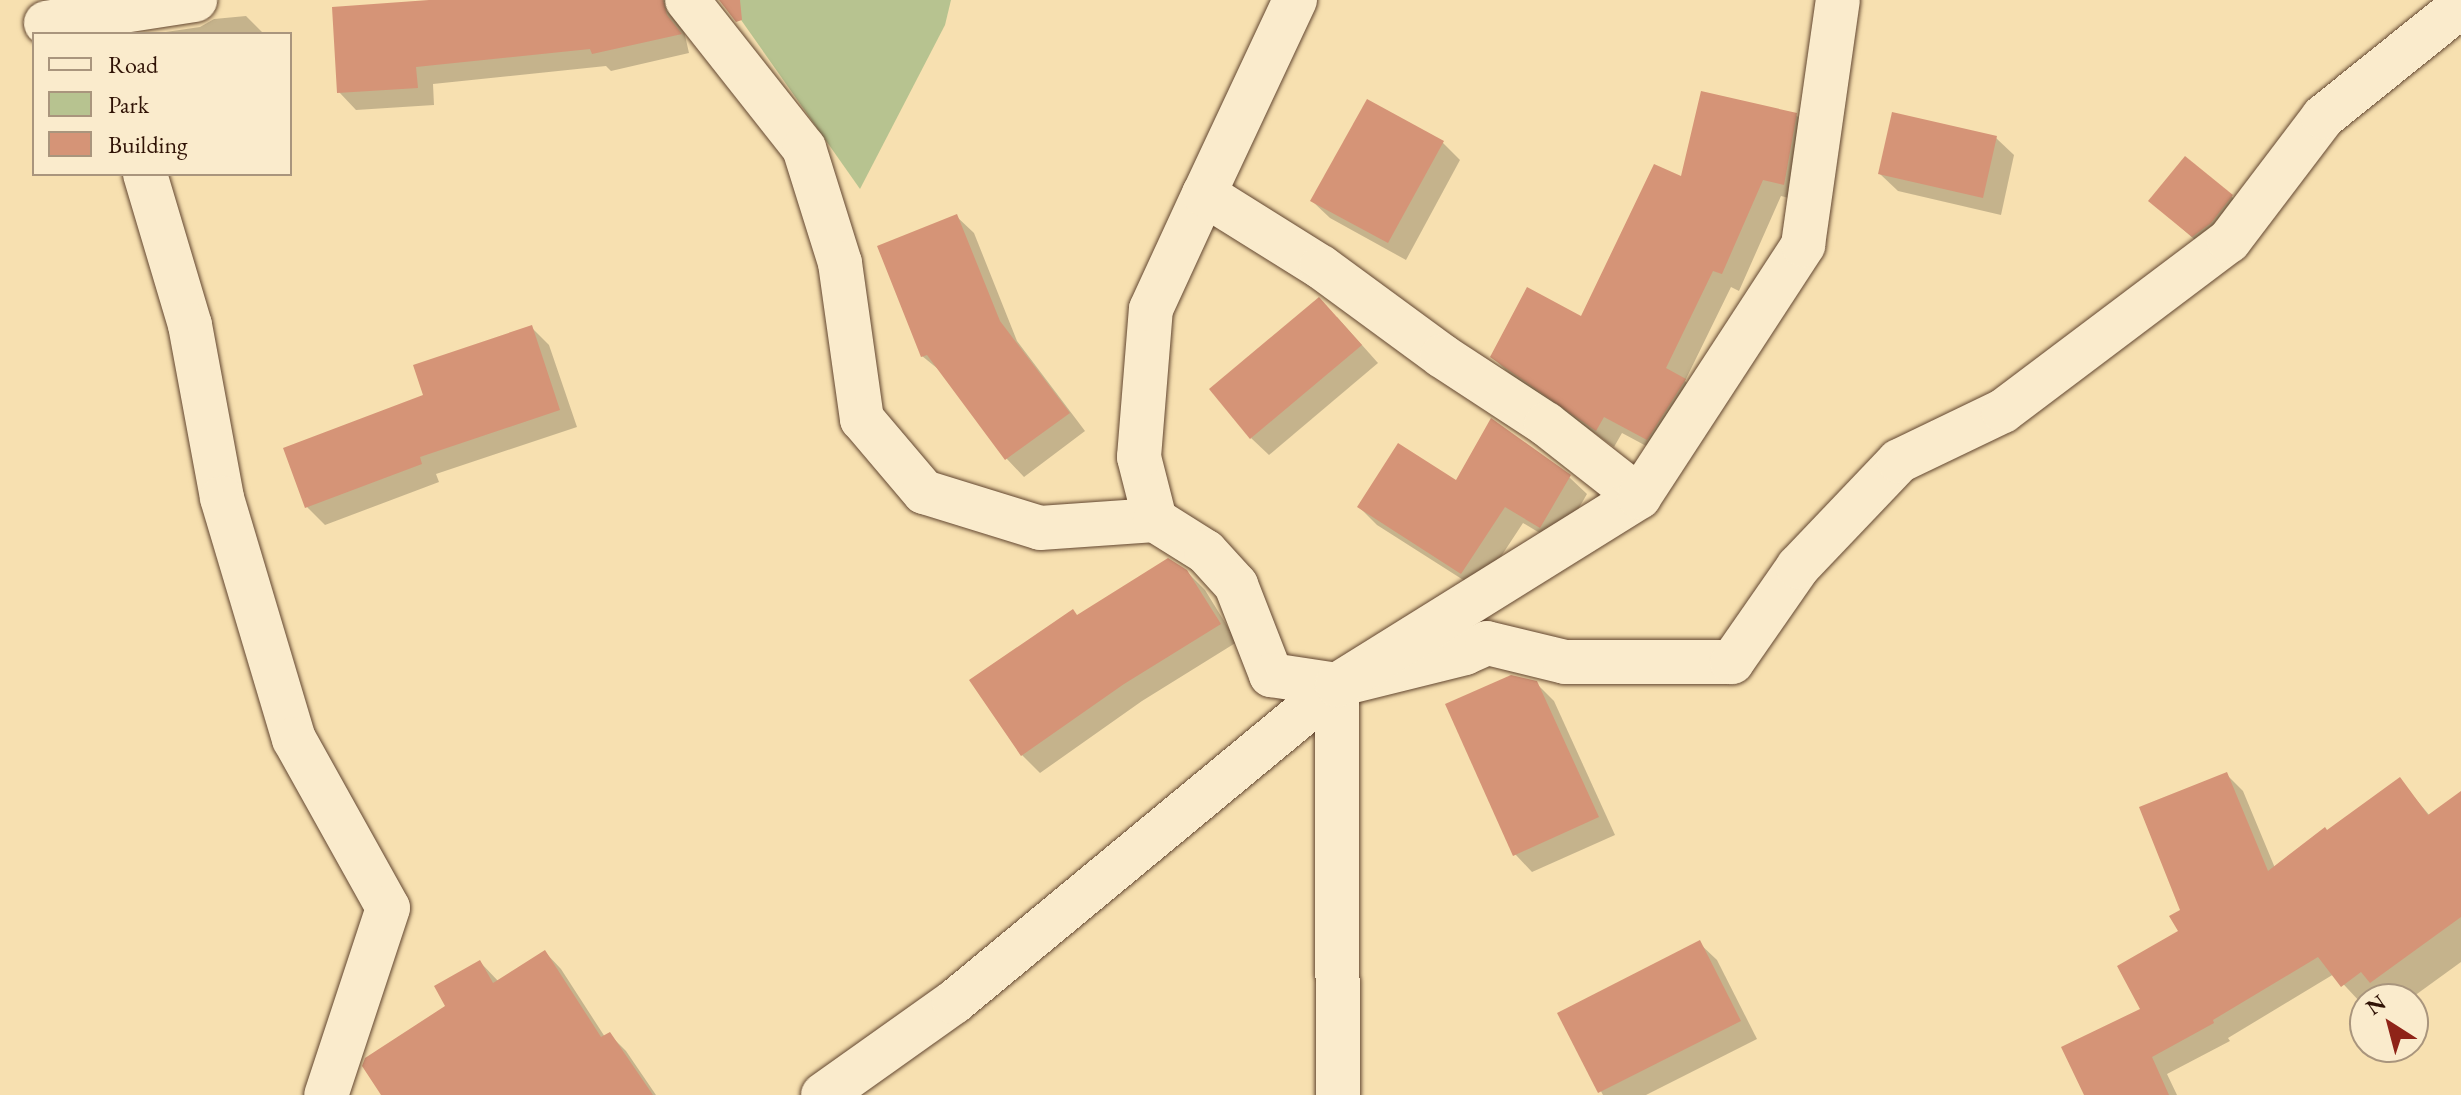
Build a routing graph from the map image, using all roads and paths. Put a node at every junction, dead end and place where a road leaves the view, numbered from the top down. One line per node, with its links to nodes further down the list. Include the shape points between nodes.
1 (195, 0): 6 (street)
2 (687, 0): 10 (street, via 804,148 840,263 862,419 924,492 1040,528)
3 (1295, 0): 8 (street)
4 (1838, 0): 9 (street, via 1803,245)
5 (2461, 6): 11 (street, via 2323,117 2229,241 2003,411 1899,461 1798,567 1732,662 1565,662 1487,643)
6 (45, 19)
7 (146, 176): 12 (street, via 190,325 222,498 294,739 388,908)
8 (1204, 194): 9 (street, via 1321,267 1546,424); 10 (street, via 1151,309 1139,457)
9 (1639, 497): 11 (street)
10 (1155, 520): 11 (street, via 1206,552 1236,585 1271,675)
11 (1337, 685): 13 (street, via 954,1002); 14 (street)
12 (326, 1095)
13 (823, 1095)
14 (1338, 1095)

